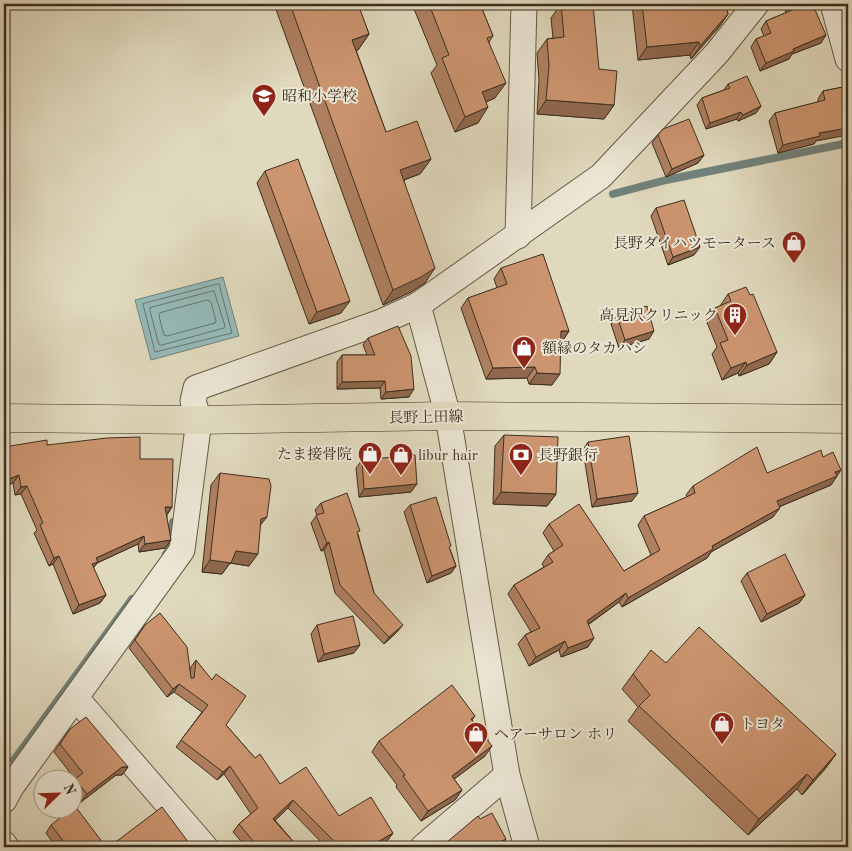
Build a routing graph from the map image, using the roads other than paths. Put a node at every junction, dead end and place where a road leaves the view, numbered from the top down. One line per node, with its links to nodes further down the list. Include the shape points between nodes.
1 (524, 4): 5 (street)
2 (756, 4): 5 (street, via 717,53 601,176)
3 (833, 4): 4 (street)
4 (848, 59)
5 (518, 236): 6 (street)
6 (418, 305): 7 (street); 10 (street, via 381,322 196,388 193,401)
7 (448, 416): 9 (main road, 長野上田線); 10 (main road, 長野上田線); 12 (street)
8 (4, 418): 10 (main road, 長野上田線)
9 (848, 419)
10 (199, 420): 11 (street, via 182,550)
11 (76, 698): 13 (street); 16 (street)
12 (507, 775): 17 (street); 18 (street)
13 (6, 787)
14 (4, 844): 15 (street)
15 (6, 847)
16 (205, 847)
17 (423, 847)
18 (527, 847)

